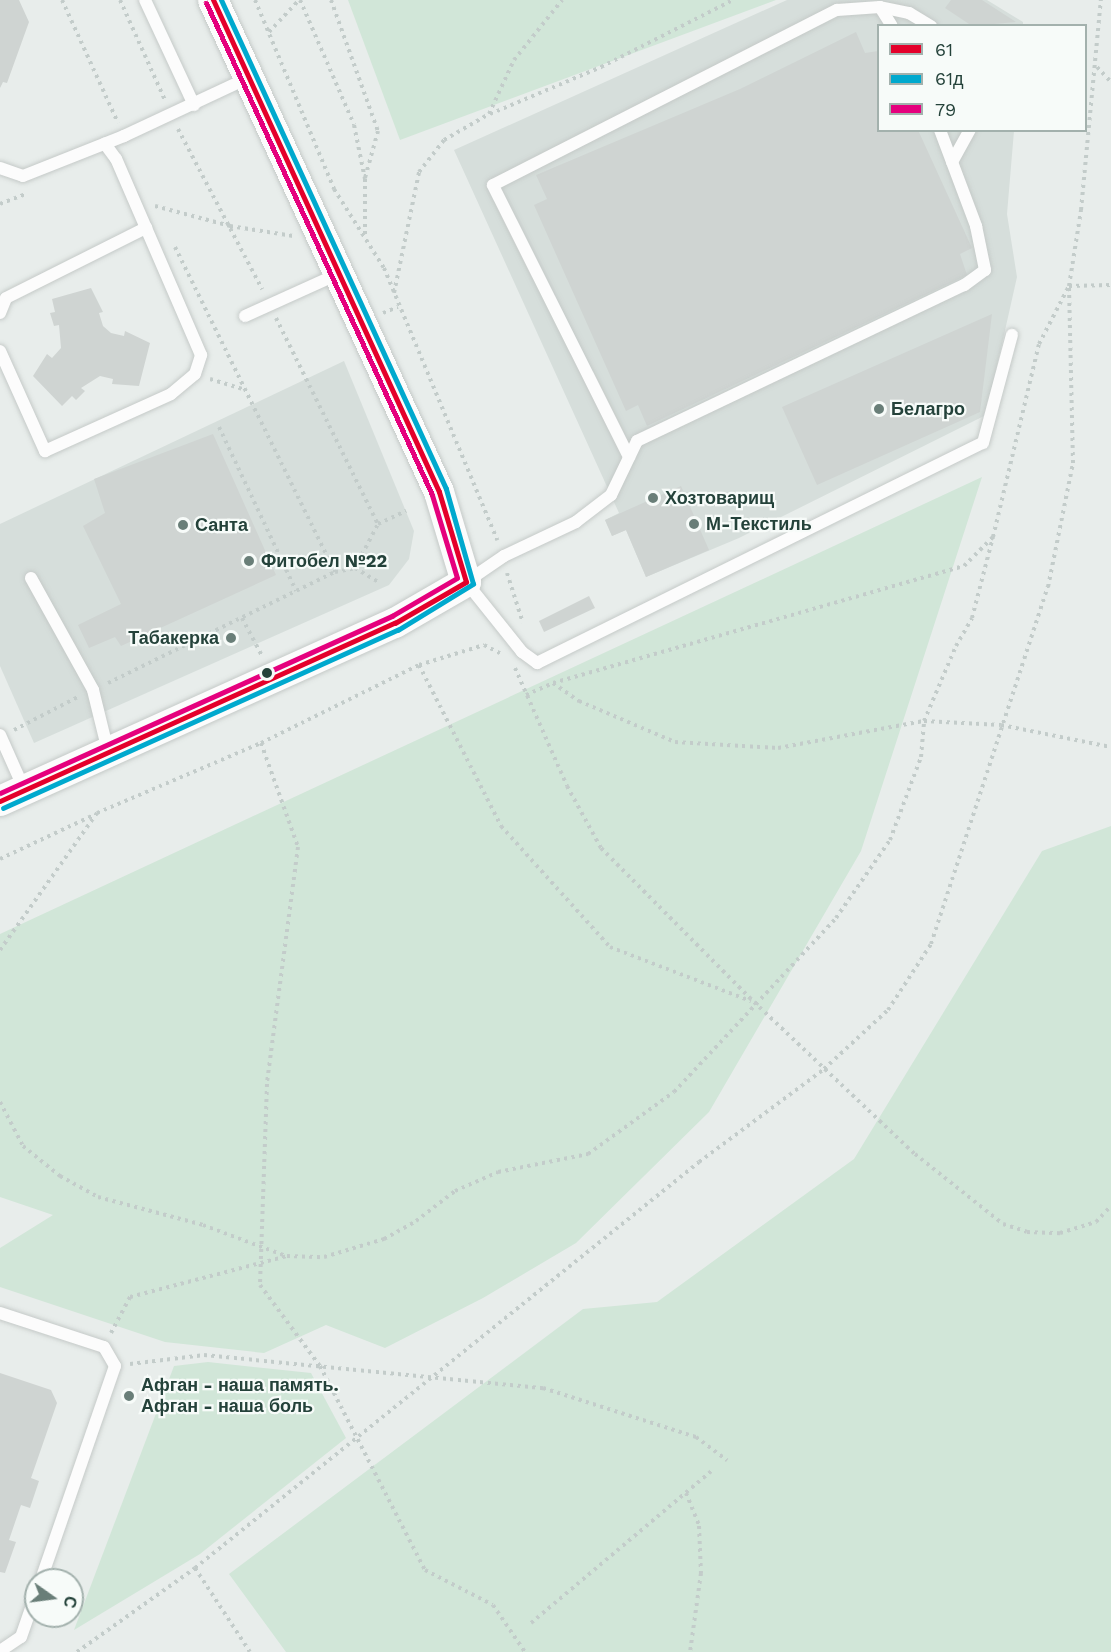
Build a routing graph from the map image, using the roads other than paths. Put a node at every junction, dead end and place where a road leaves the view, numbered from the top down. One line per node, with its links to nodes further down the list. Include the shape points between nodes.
1 (145, 0): 7 (lane)
2 (213, 0): 6 (street)
3 (880, 7): 4 (lane); 5 (lane, via 909,13); 19 (lane, via 837,10 493,185)
4 (891, 24)
5 (928, 24)
6 (248, 78): 7 (lane); 14 (street)
7 (194, 105): 10 (lane)
8 (941, 132): 11 (lane)
9 (969, 132): 11 (lane)
10 (105, 144): 12 (lane, via 23,176); 13 (lane, via 116,159)
11 (952, 162): 19 (lane, via 976,226 985,270 964,285 637,441)
12 (0, 168)
13 (146, 228): 15 (lane, via 6,298); 18 (lane, via 201,355 195,375 171,394 45,451)
14 (338, 274): 16 (lane); 21 (street, via 439,492)
15 (0, 313)
16 (244, 315)
17 (1012, 334): 21 (lane, via 983,443 537,663 522,652)
18 (0, 351)
19 (629, 457): 21 (lane, via 611,495 576,522 504,556)
20 (32, 578): 23 (lane, via 93,690)
21 (466, 582): 23 (street, via 395,622)
22 (0, 736): 24 (lane)
23 (109, 753): 24 (street)
24 (12, 795)
25 (0, 1312): 26 (lane, via 104,1347 115,1366)
26 (45, 1568)
27 (24, 1628): 28 (lane, via 21,1637)
28 (0, 1651)

